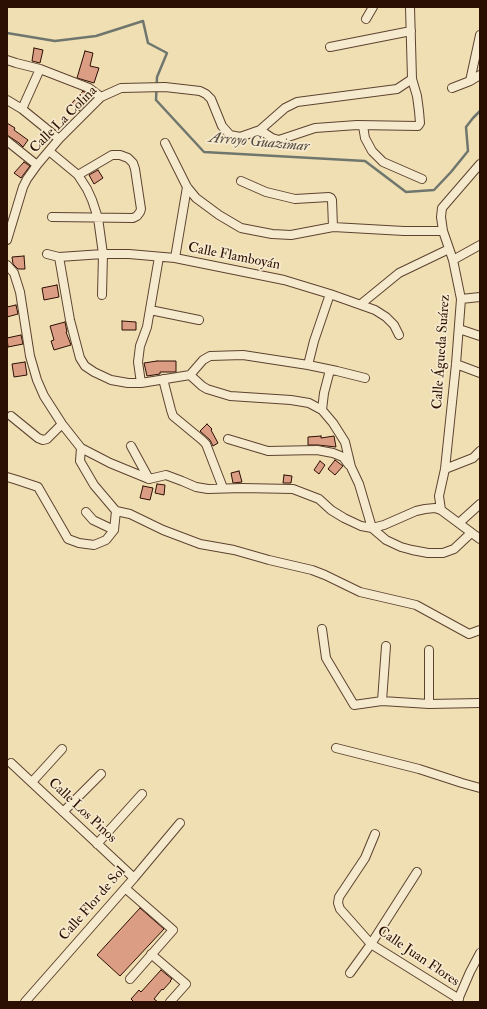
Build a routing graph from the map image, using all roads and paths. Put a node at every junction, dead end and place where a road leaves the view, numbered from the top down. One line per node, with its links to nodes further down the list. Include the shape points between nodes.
1 (373, 7): 3 (street)
2 (410, 7): 4 (street)
3 (366, 19)
4 (411, 31): 6 (street); 10 (street)
5 (480, 35): 11 (street)
6 (330, 47)
7 (7, 60): 8 (street)
8 (40, 69): 13 (street, via 89,88); 15 (street)
9 (480, 76): 11 (street)
10 (412, 78): 16 (street, via 419,111 418,126); 17 (street, Calle La Colina, via 397,89 297,102 285,108)
11 (470, 81): 12 (street)
12 (452, 88)
13 (101, 97): 17 (street, Calle La Colina, via 121,88 164,87 200,90 211,99 222,126 230,135 240,137); 18 (street, Calle La Colina)
14 (7, 100): 15 (street)
15 (22, 109): 18 (street)
16 (362, 126): 17 (street, via 315,128 279,140); 25 (street, via 372,151 383,162)
17 (260, 130)
18 (59, 139): 21 (street, Calle La Colina)
19 (7, 141): 23 (street)
20 (165, 143): 27 (street)
21 (49, 151): 23 (street, Calle La Colina); 24 (street)
22 (480, 164): 31 (street, Calle Águeda Suárez, via 442,208)
23 (37, 165): 32 (street, Calle La Colina, via 23,187)
24 (78, 175): 29 (street, via 87,189); 29 (street, via 112,155 128,158 136,169 141,209 137,216)
25 (422, 178)
26 (241, 181): 30 (street, via 266,192 295,199 329,197 332,200)
27 (187, 187): 30 (street, via 196,198 218,215 241,228 291,235); 39 (street)
28 (52, 218): 29 (street)
29 (98, 218): 36 (street)
30 (333, 227): 31 (street, via 404,231)
31 (443, 230): 34 (street, Calle Águeda Suárez)
32 (7, 240)
33 (480, 245): 40 (street)
34 (449, 249): 40 (street, Calle Águeda Suárez); 46 (street, via 399,273)
35 (48, 254): 37 (street, Calle Flamboyán)
36 (103, 254): 37 (street, Calle Flamboyán); 38 (street, Calle Flamboyán); 43 (street)
37 (59, 257): 59 (street, via 72,326 80,358 85,366 111,380 128,384)
38 (160, 257): 39 (street, Calle Flamboyán); 47 (street)
39 (176, 258): 42 (street, Calle Flamboyán, via 284,280)
40 (453, 260): 45 (street, Calle Águeda Suárez)
41 (7, 265): 62 (street, via 14,273 20,292 30,356 37,380)
42 (330, 294): 46 (street, Calle Flamboyán); 53 (street)
43 (102, 295)
44 (480, 297): 45 (street)
45 (461, 299): 49 (street, Calle Águeda Suárez)
46 (361, 304): 50 (street, Calle Flamboyán, via 386,317)
47 (150, 310): 48 (street); 59 (street, via 138,362)
48 (199, 320)
49 (459, 329): 51 (street); 52 (street, Calle Águeda Suárez)
50 (399, 335)
51 (480, 336)
52 (456, 364): 55 (street); 68 (street, Calle Águeda Suárez)
53 (308, 365): 54 (street); 56 (street, via 244,355 210,356 202,360)
54 (330, 370): 57 (street); 60 (street)
55 (480, 373)
56 (190, 375): 58 (street); 60 (street, via 202,386 230,396 291,400 309,403)
57 (365, 378)
58 (163, 379): 59 (street); 71 (street, via 173,416 206,444)
59 (141, 383)
60 (322, 410): 67 (street, via 345,442)
61 (11, 416): 62 (street, via 43,440)
62 (62, 424): 65 (street)
63 (228, 440): 67 (street, via 268,451 317,450 333,453 343,457)
64 (131, 446): 70 (street)
65 (81, 448): 70 (street); 74 (street, via 80,461 94,485)
66 (480, 451): 68 (street, via 474,458)
67 (351, 467): 77 (street, via 359,484)
68 (445, 470): 73 (street, Calle Águeda Suárez, via 439,496)
69 (7, 477): 78 (street, via 38,487 68,539 94,545 106,540)
70 (149, 479): 71 (street, via 166,475 196,487)
71 (223, 488): 77 (street, via 293,489 319,500 344,518)
72 (480, 504): 76 (street)
73 (441, 510): 76 (street); 77 (street, via 425,508)
74 (116, 511): 78 (street); 82 (street, via 130,514 200,544 312,570 360,592 416,605 469,634)
75 (86, 512): 78 (street, via 93,520)
76 (458, 523): 79 (street)
77 (372, 528): 79 (street, via 386,540 401,547 428,553 443,553 454,548)
78 (114, 530)
79 (471, 533): 80 (street)
80 (480, 539)
81 (322, 629): 85 (street, via 326,658 354,705)
82 (480, 630)
83 (386, 646): 85 (street)
84 (429, 650): 87 (street)
85 (382, 701): 87 (street)
86 (480, 703): 87 (street)
87 (429, 704)
88 (336, 748): 93 (street)
89 (62, 749): 92 (street)
90 (11, 763): 92 (street, Calle Los Pinos)
91 (101, 774): 95 (street)
92 (32, 782): 95 (street, Calle Los Pinos)
93 (480, 788)
94 (142, 794): 98 (street)
95 (64, 812): 98 (street, Calle Los Pinos)
96 (180, 823): 100 (street, Calle Flor de Sol)
97 (375, 834): 102 (street, Calle Juan Flores, via 365,858 339,897 338,903 340,909)
98 (97, 844): 100 (street, Calle Los Pinos)
99 (417, 872): 102 (street)
100 (134, 878): 101 (street, Calle Flor de Sol)
101 (125, 888): 104 (street, via 173,930); 108 (street, Calle Flor de Sol)
102 (371, 944): 105 (street); 107 (street, Calle Juan Flores)
103 (480, 953): 107 (street)
104 (151, 954): 106 (street); 109 (street, via 186,984)
105 (350, 973)
106 (130, 979)
107 (458, 1001)
108 (25, 1002)
109 (170, 1002)

